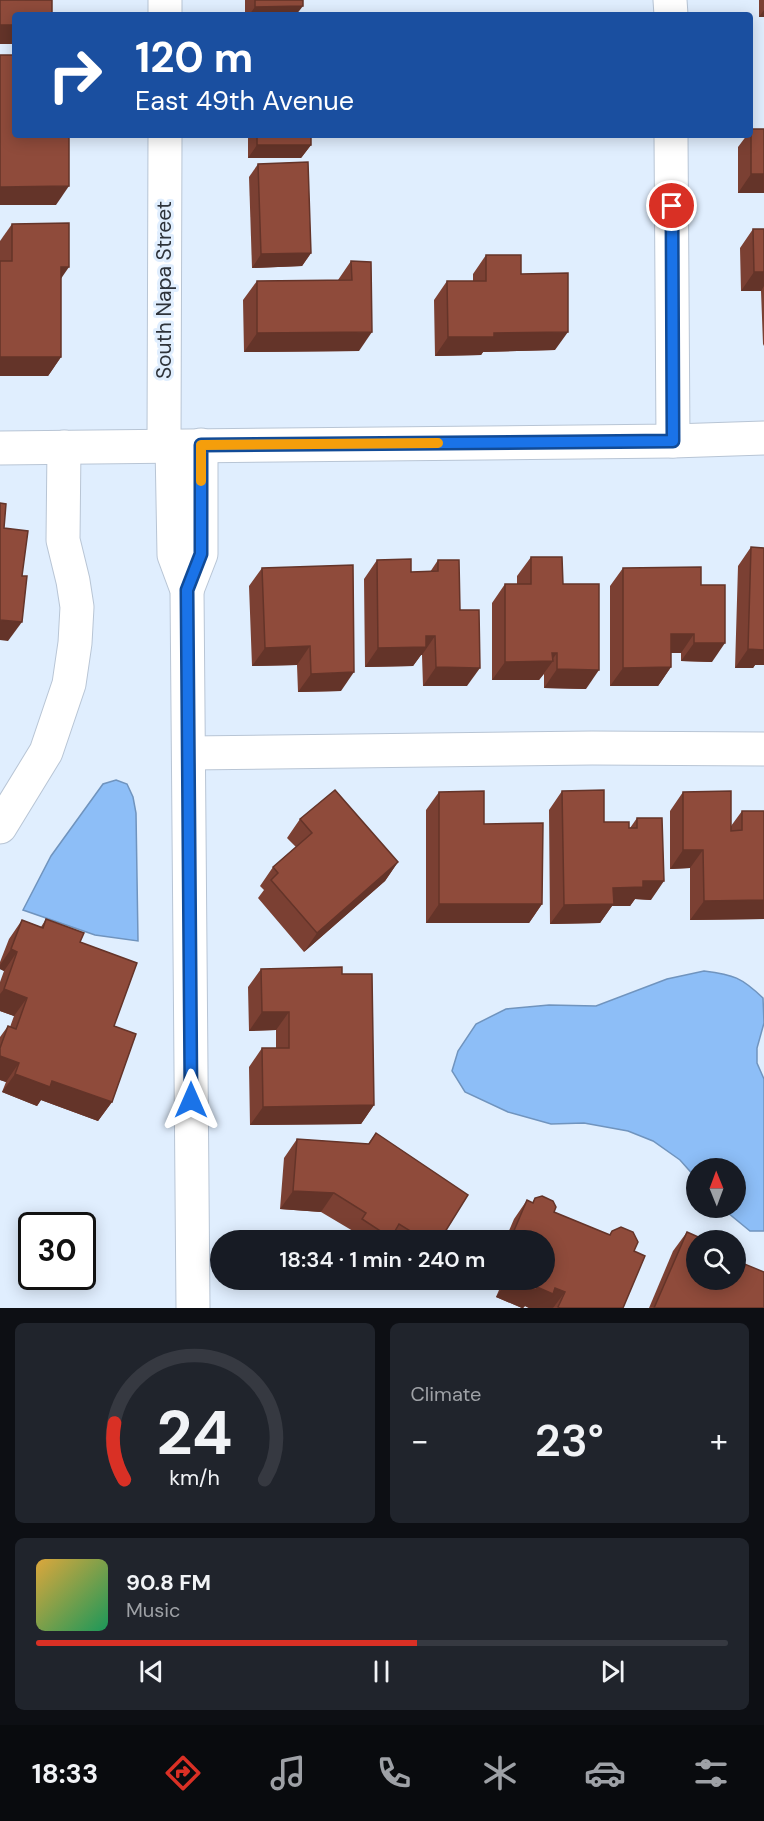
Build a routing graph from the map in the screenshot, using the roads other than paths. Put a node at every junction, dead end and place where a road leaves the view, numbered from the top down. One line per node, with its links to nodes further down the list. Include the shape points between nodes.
1 (165, 138): 5 (street, South Napa Street)
2 (671, 138): 4 (street)
3 (764, 438): 4 (street)
4 (673, 441): 5 (street)
5 (179, 445): 6 (street); 9 (street, South Napa Street, via 174,555 187,590)
6 (64, 447): 7 (street); 10 (street, via 63,540 77,607 69,684 46,752)
7 (0, 448)
8 (764, 748): 9 (street)
9 (189, 753): 11 (street, South Napa Street)
10 (0, 827)
11 (193, 1308)

